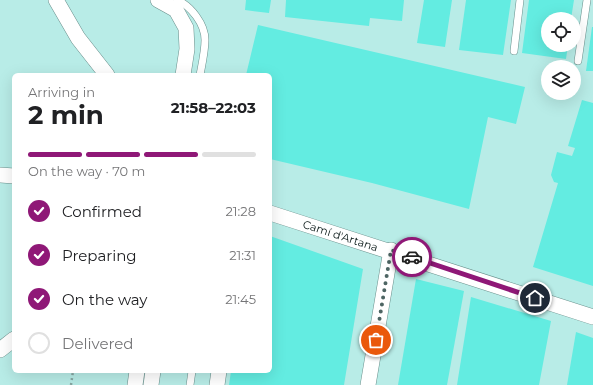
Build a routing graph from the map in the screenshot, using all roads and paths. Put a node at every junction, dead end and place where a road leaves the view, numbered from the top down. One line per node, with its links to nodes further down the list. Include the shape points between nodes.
1 (56, 0): 8 (street, via 78,38)
2 (158, 0): 9 (street, via 176,10 186,28 187,49)
3 (177, 0): 10 (lane, via 197,16 205,39)
4 (520, 0): 6 (lane)
5 (587, 0): 7 (lane)
6 (514, 51)
7 (578, 60)
8 (105, 73)
9 (183, 73)
10 (200, 73)
11 (0, 176): 12 (street)
12 (12, 176)
13 (272, 214): 14 (street, Camí d'Artana)
14 (391, 250): 15 (street, Camí d'Artana); 28 (street)
15 (593, 316)
16 (12, 341): 17 (street)
17 (0, 350)
18 (73, 373): 23 (path)
19 (137, 373): 24 (street)
20 (153, 373): 25 (street)
21 (192, 373): 26 (lane)
22 (219, 373): 27 (street)
23 (71, 385)
24 (135, 385)
25 (151, 385)
26 (190, 385)
27 (217, 385)
28 (368, 385)

